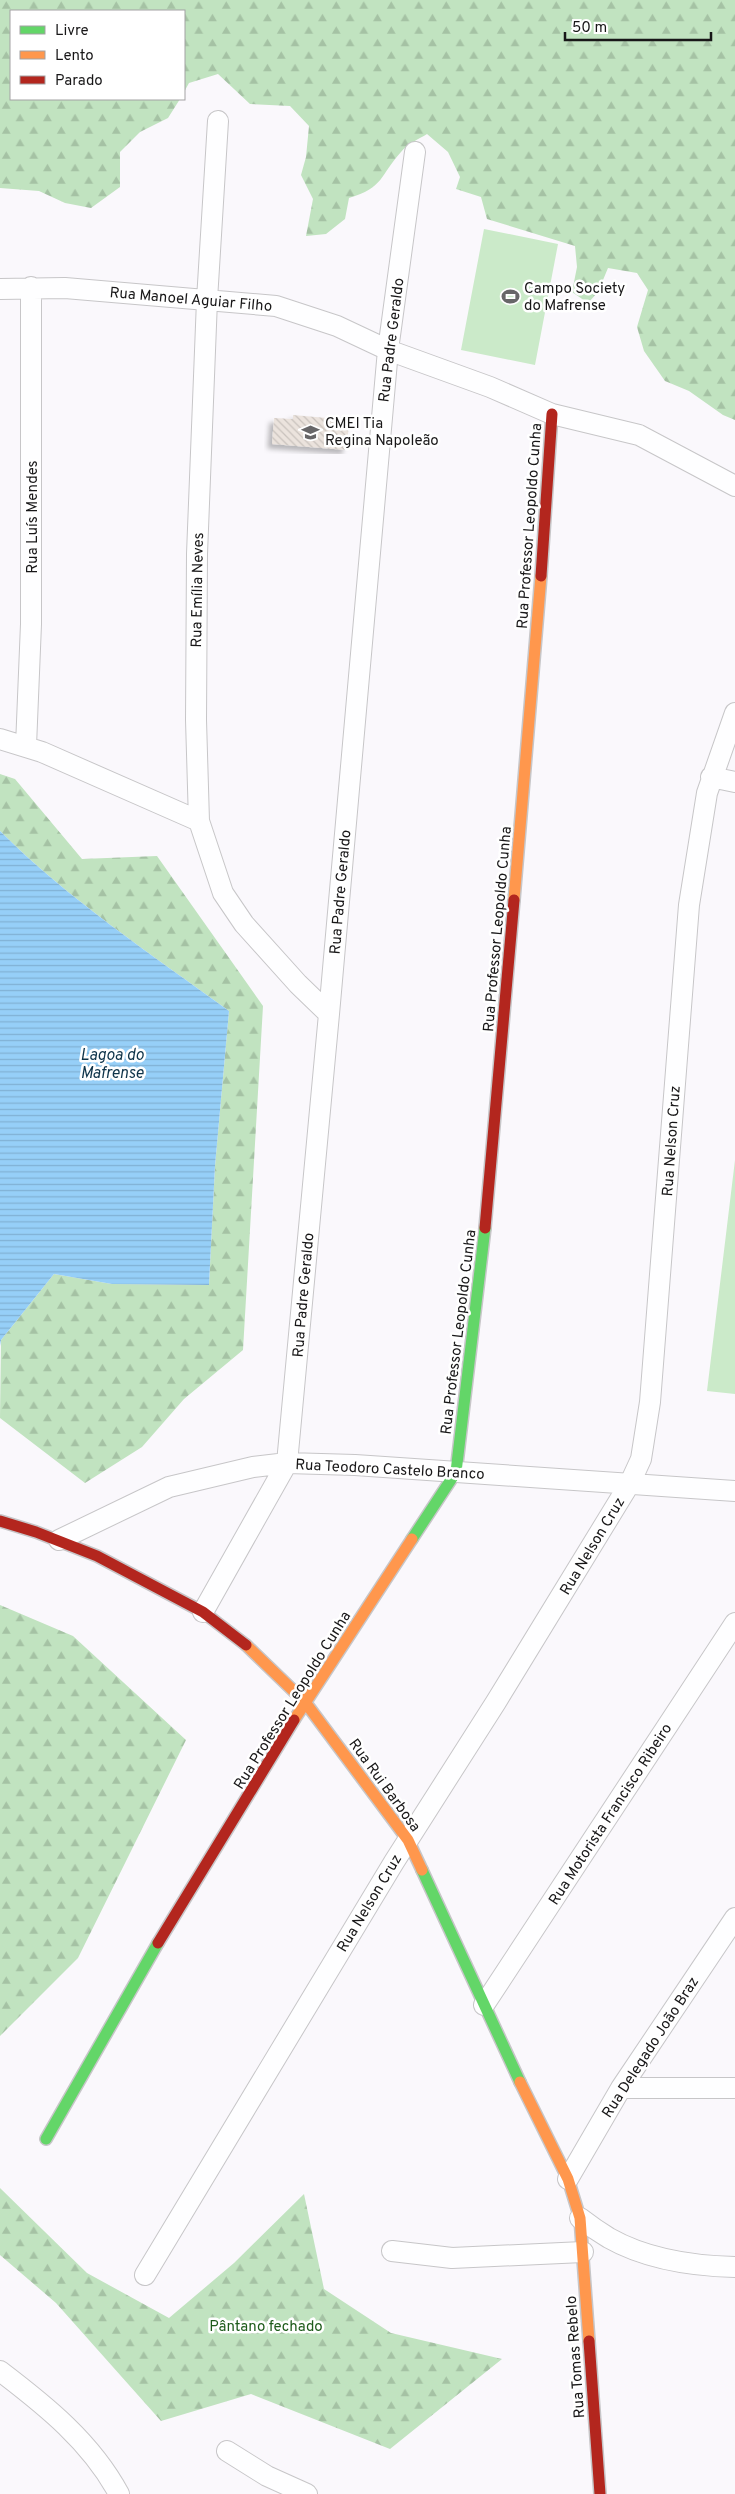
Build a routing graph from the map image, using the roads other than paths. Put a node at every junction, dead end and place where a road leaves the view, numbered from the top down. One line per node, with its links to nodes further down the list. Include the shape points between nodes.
1 (218, 121): 5 (street, Rua Emília Neves)
2 (416, 152): 6 (street, Rua Padre Geraldo)
3 (32, 287): 4 (street, Rua Manoel Aguiar Filho); 5 (street, Rua Manoel Aguiar Filho); 11 (street, Rua Luís Mendes, via 31,614)
4 (0, 289)
5 (207, 300): 6 (street, Rua Manoel Aguiar Filho, via 276,306 337,326); 14 (street, Rua Emília Neves, via 197,554)
6 (388, 350): 7 (street, Rua Manoel Aguiar Filho, via 490,387); 15 (street, Rua Padre Geraldo)
7 (552, 414): 8 (street, Rua Manoel Aguiar Filho, via 638,434); 17 (street, Rua Professor Leopoldo Cunha, via 492,1165)
8 (735, 486)
9 (735, 713): 12 (street, Rua Nelson Cruz)
10 (0, 740): 11 (street)
11 (26, 746): 14 (street)
12 (711, 777): 13 (street); 18 (street, Rua Nelson Cruz, via 698,836 689,905 646,1436 641,1459)
13 (735, 782)
14 (199, 821): 15 (street, Rua Emília Neves, via 223,893 244,924)
15 (330, 1014): 16 (street, Rua Padre Geraldo)
16 (287, 1463): 17 (street, Rua Teodoro Castelo Branco); 21 (street, Rua Teodoro Castelo Branco, via 233,1471 168,1488); 22 (street, Rua Padre Geraldo)
17 (456, 1472): 18 (street, Rua Teodoro Castelo Branco); 24 (street, Rua Professor Leopoldo Cunha)
18 (630, 1483): 19 (street, Rua Teodoro Castelo Branco); 25 (street, Rua Nelson Cruz)
19 (735, 1491)
20 (0, 1521): 21 (street, Rua Rui Barbosa)
21 (59, 1540): 22 (street, Rua Rui Barbosa)
22 (203, 1612): 24 (street, Rua Rui Barbosa, via 250,1648)
23 (735, 1623): 27 (street, Rua Motorista Francisco Ribeiro)
24 (306, 1702): 25 (street, Rua Rui Barbosa); 30 (street, Rua Professor Leopoldo Cunha, via 134,1982)
25 (408, 1840): 27 (street, Rua Rui Barbosa); 36 (street, Rua Nelson Cruz)
26 (735, 1918): 28 (street, Rua Delegado João Braz)
27 (484, 2005): 31 (street, Rua Rui Barbosa)
28 (621, 2088): 29 (street); 31 (street, Rua Delegado João Braz)
29 (735, 2088)
30 (46, 2139)
31 (568, 2179): 32 (street, Rua Rui Barbosa)
32 (580, 2218): 34 (street, Rua Tomas Rebelo); 35 (street, via 608,2238 638,2251 679,2262)
33 (392, 2251): 34 (street, via 452,2258)
34 (583, 2252): 41 (street, Rua Tomas Rebelo)
35 (735, 2267)
36 (145, 2276)
37 (0, 2371): 39 (street, via 74,2433 92,2452)
38 (227, 2451): 40 (street, via 267,2476)
39 (119, 2494)
40 (307, 2494)
41 (600, 2494)

